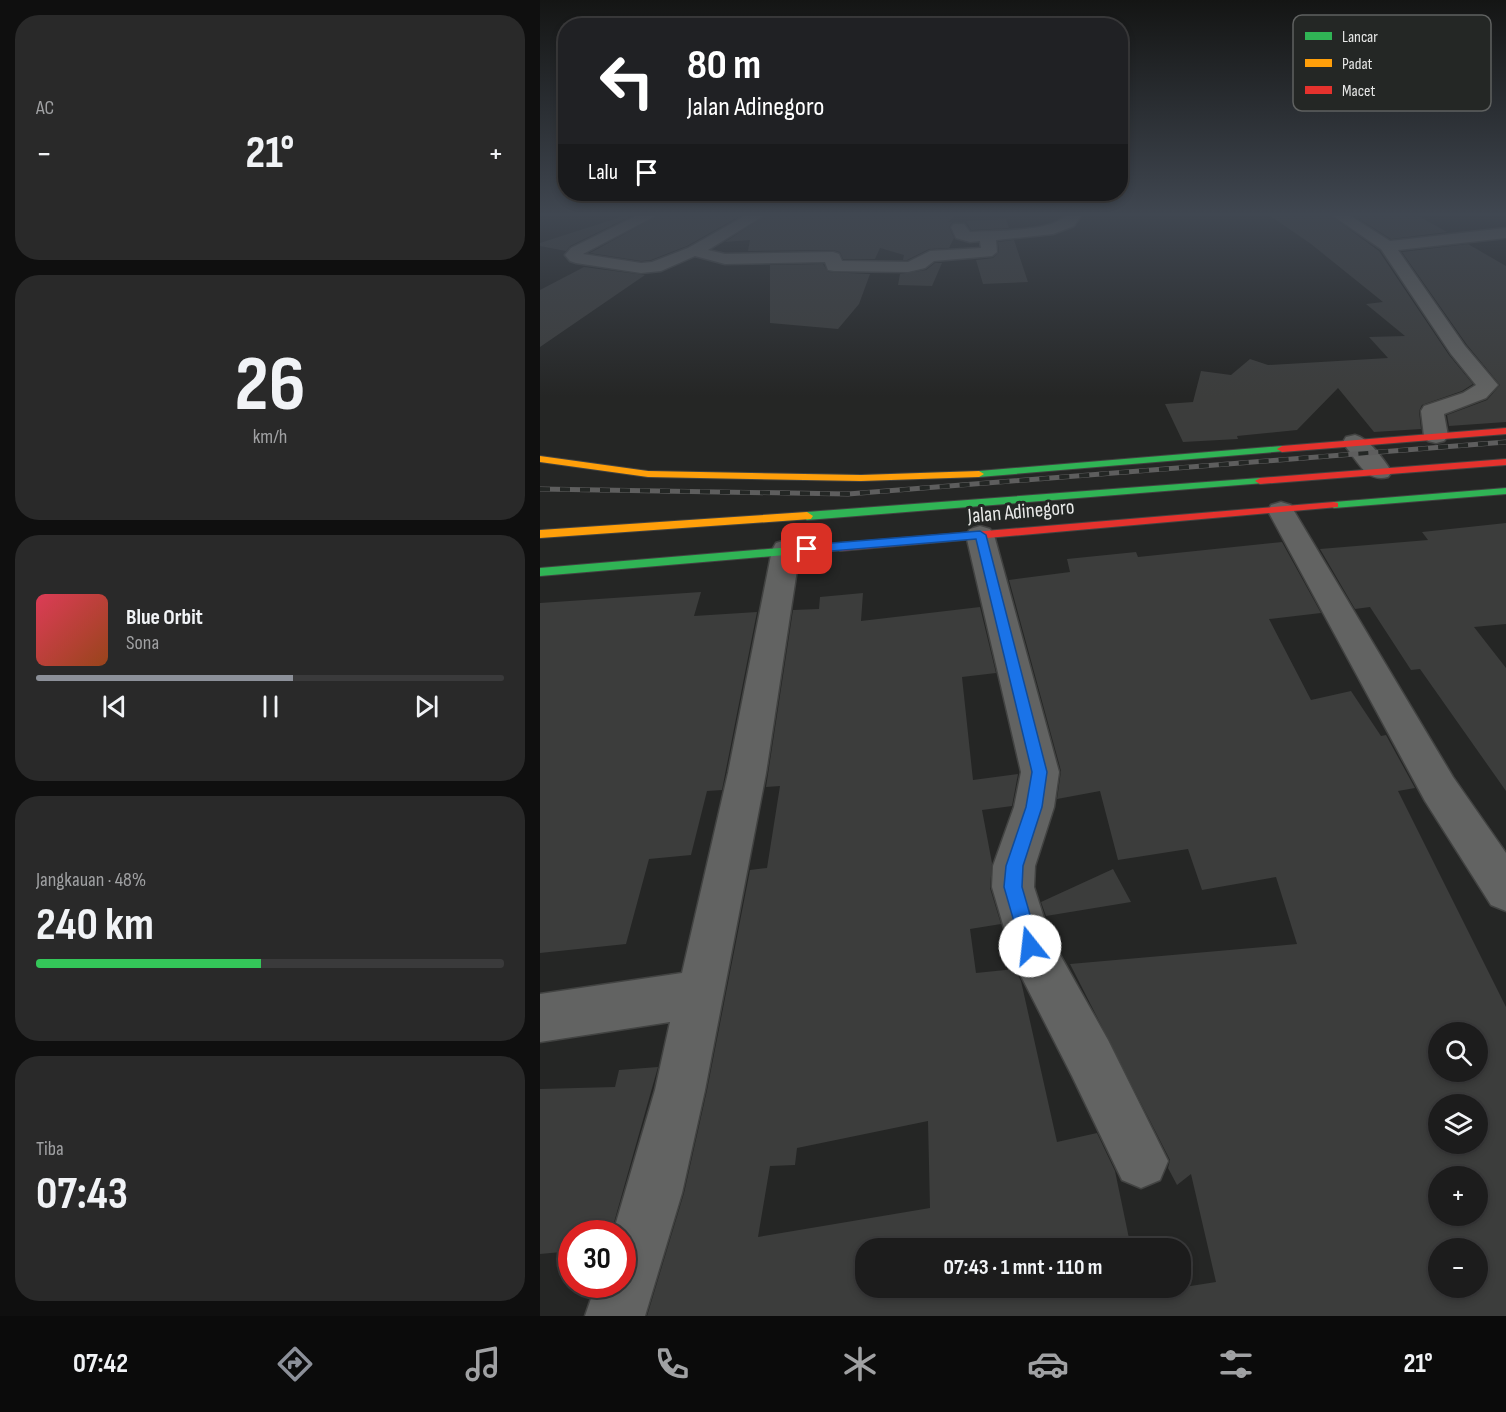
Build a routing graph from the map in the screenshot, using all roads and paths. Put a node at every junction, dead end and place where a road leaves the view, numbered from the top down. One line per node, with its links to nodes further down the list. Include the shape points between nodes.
1 (1406, 274): 3 (street, via 1487,385 1477,396 1432,411)
2 (1506, 431): 3 (main road)
3 (1436, 436): 4 (main road)
4 (1355, 442): 5 (main road, via 996,473 861,478 648,474); 7 (street)
5 (540, 459)
6 (1506, 462): 7 (main road, Jalan Adinegoro)
7 (1379, 472): 10 (main road, Jalan Adinegoro)
8 (1506, 491): 9 (main road, Jalan Adinegoro)
9 (1281, 511): 11 (main road, Jalan Adinegoro); 14 (street, via 1439,789)
10 (540, 534)
11 (980, 535): 12 (main road, Jalan Adinegoro); 17 (street, via 1040,772 1034,807 1014,866 1013,887 1030,946)
12 (786, 550): 13 (main road, Jalan Adinegoro); 15 (street, via 747,773)
13 (540, 572)
14 (1506, 890)
15 (701, 994): 16 (street); 18 (street, via 654,1193)
16 (540, 1018)
17 (1141, 1161)
18 (615, 1316)

